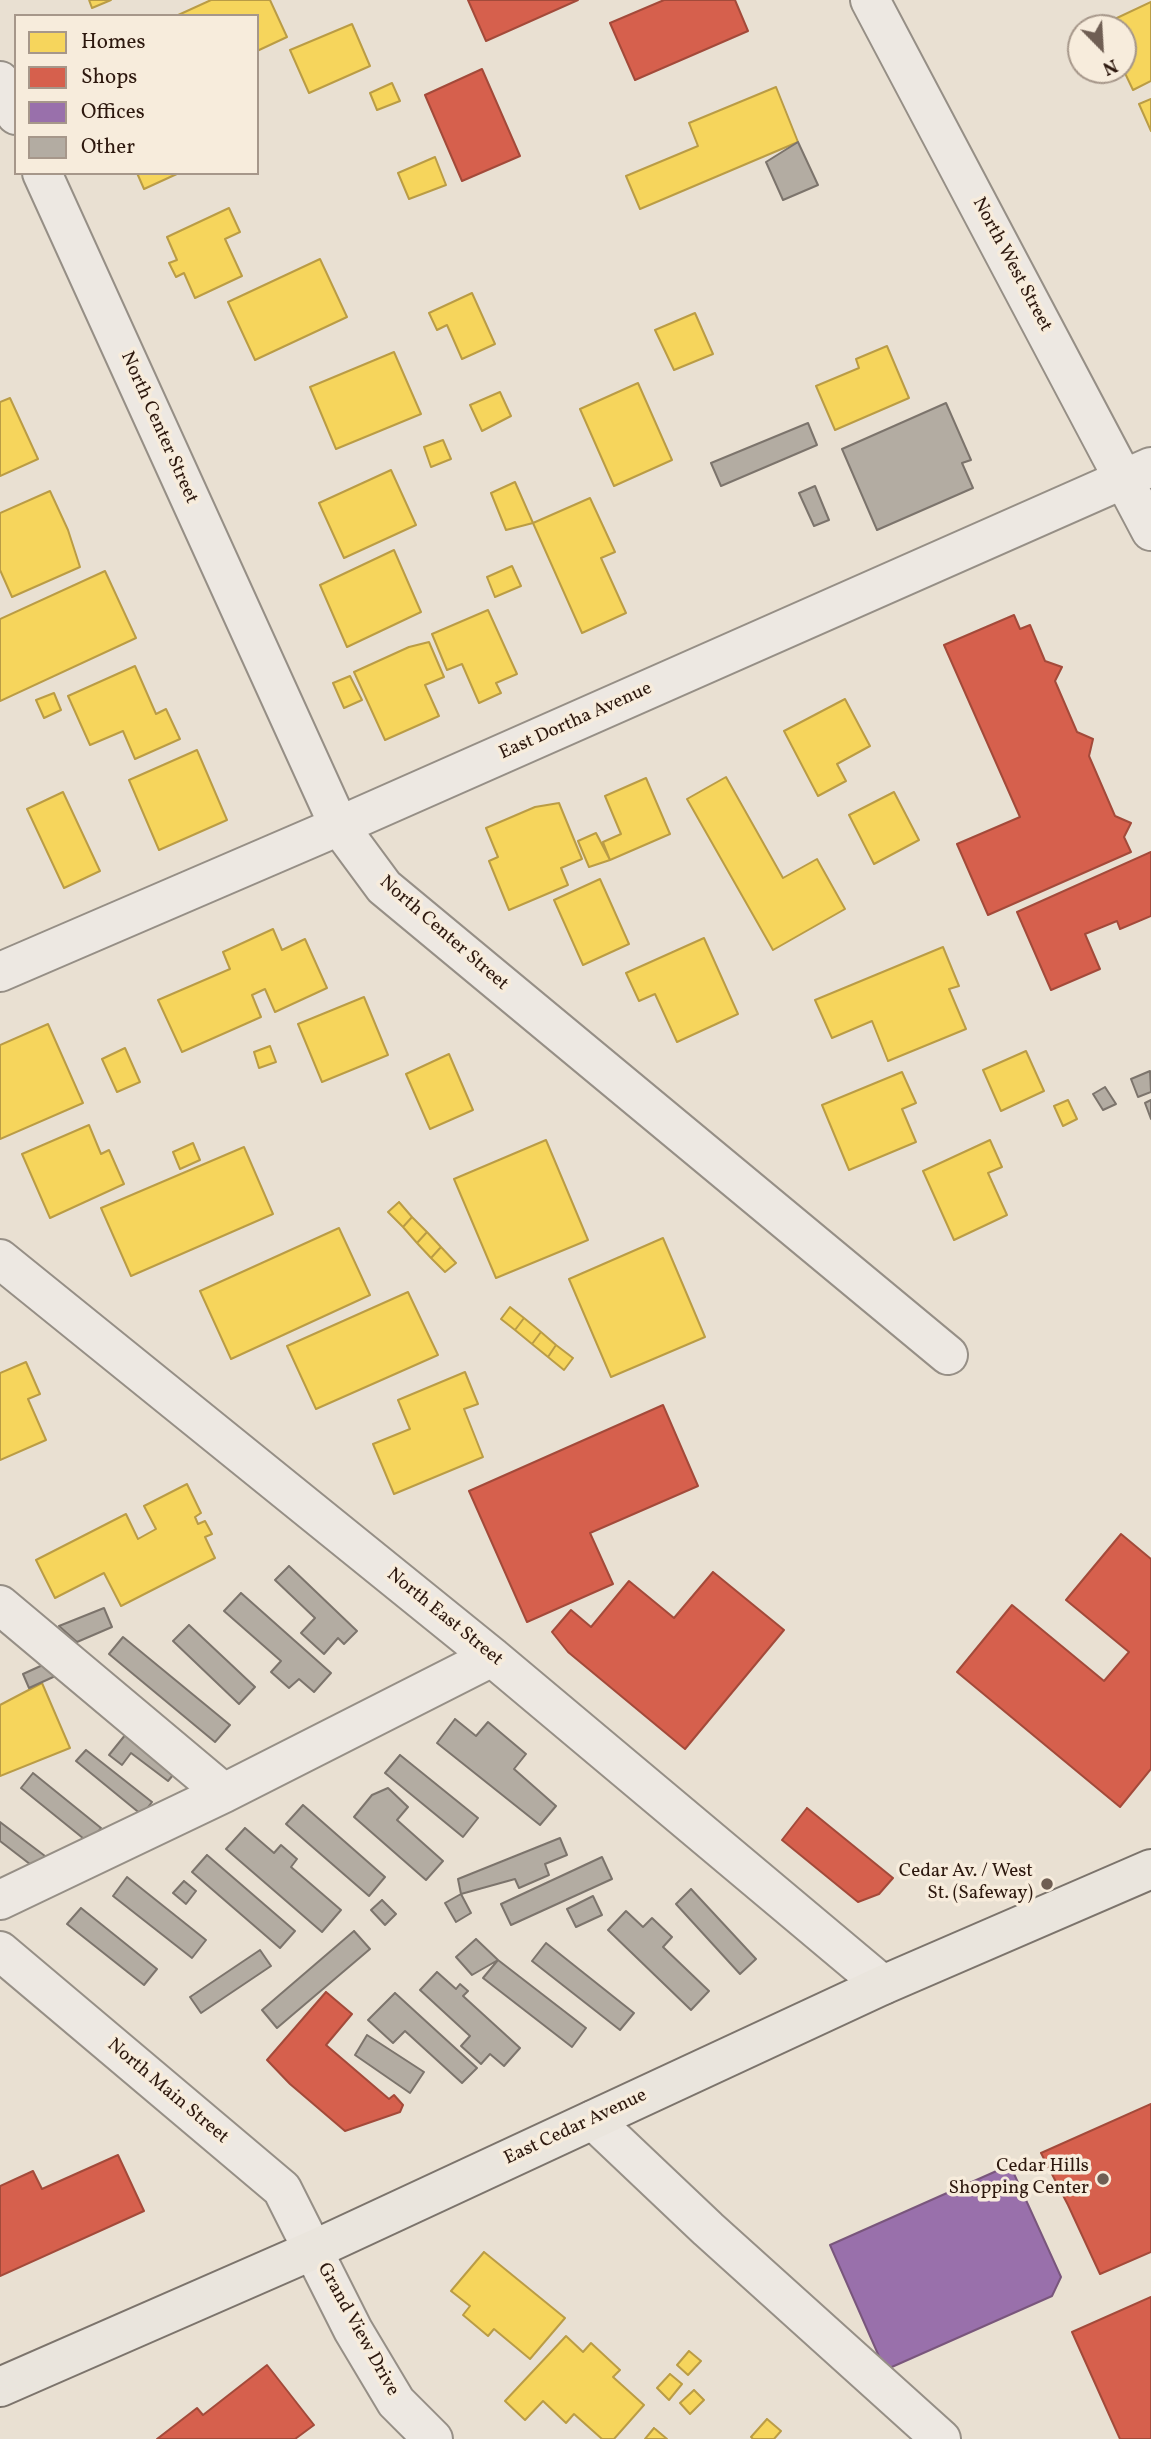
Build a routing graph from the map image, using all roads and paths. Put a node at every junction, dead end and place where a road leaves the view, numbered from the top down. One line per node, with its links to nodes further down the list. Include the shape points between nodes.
1 (870, 0): 5 (street, North West Street)
2 (0, 81): 3 (street)
3 (14, 111)
4 (43, 175): 7 (street, North Center Street)
5 (1138, 474): 6 (street, North West Street); 7 (street, East Dortha Avenue)
6 (1151, 531)
7 (339, 827): 8 (street, East Dortha Avenue); 10 (street, North Center Street, via 384,887)
8 (0, 972)
9 (0, 1259): 12 (street, North East Street)
10 (948, 1355)
11 (0, 1605): 13 (street)
12 (492, 1657): 13 (street); 17 (street, North East Street)
13 (224, 1793): 15 (street)
14 (1151, 1869): 17 (main road, East Cedar Avenue)
15 (0, 1900)
16 (0, 1951): 19 (street, North Main Street, via 282,2189)
17 (883, 1985): 18 (main road, East Cedar Avenue)
18 (593, 2120): 19 (main road, East Cedar Avenue); 22 (street)
19 (313, 2250): 20 (main road, East Cedar Avenue); 21 (street, Grand View Drive, via 396,2402)
20 (0, 2387)
21 (433, 2439)
22 (941, 2439)

